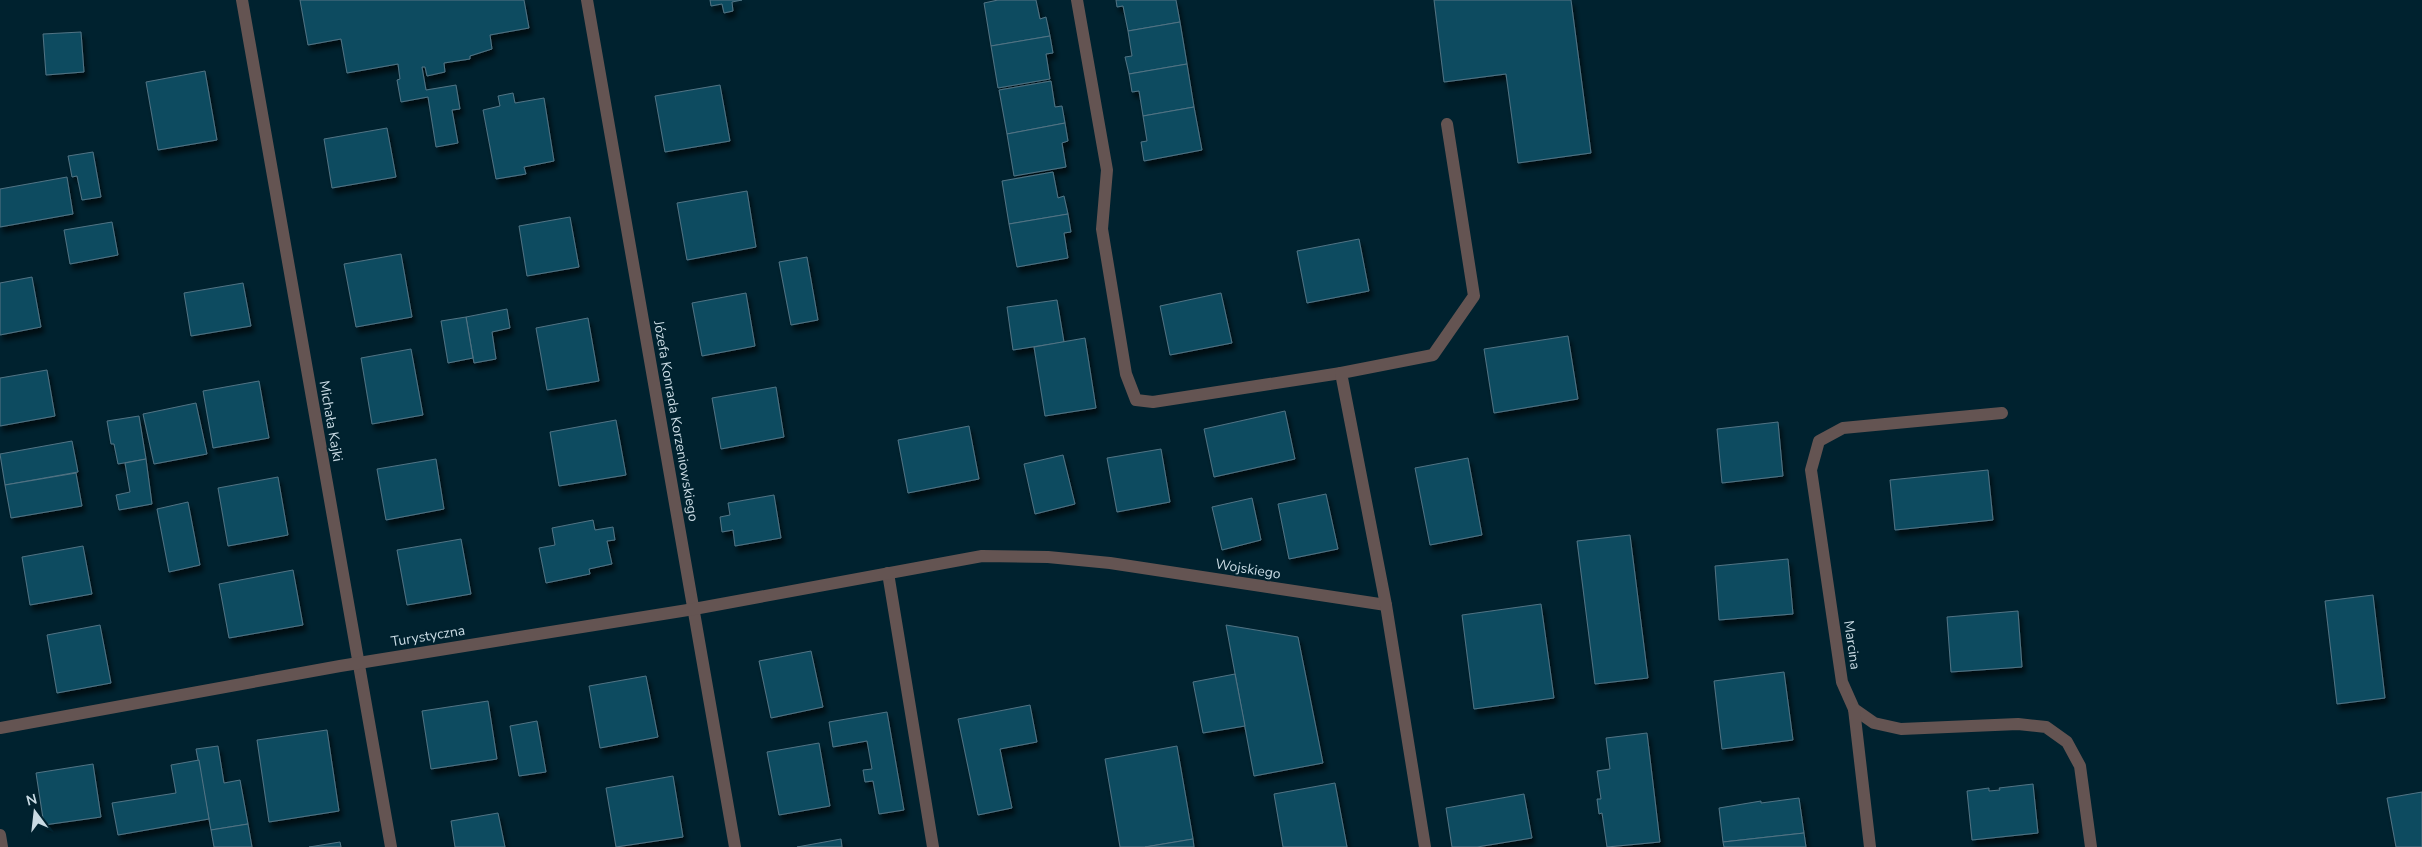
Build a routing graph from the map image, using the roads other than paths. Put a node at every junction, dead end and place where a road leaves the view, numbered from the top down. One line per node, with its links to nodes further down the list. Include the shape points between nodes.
1 (242, 0): 11 (street, Michała Kajki)
2 (587, 0): 10 (street, Józefa Konrada Korzeniowskiego)
3 (1077, 0): 5 (street, via 1107,170 1102,229 1126,374 1136,400 1153,402)
4 (1447, 124): 5 (street, via 1474,296 1433,355)
5 (1341, 373): 9 (street)
6 (2002, 412): 12 (street, Marcina, via 1843,428 1819,441 1811,470 1842,682)
7 (888, 573): 8 (street, Wojskiego); 9 (street, Wojskiego, via 982,556 1048,557 1110,563); 18 (street)
8 (862, 577): 10 (street, Turystyczna)
9 (1386, 605): 19 (street)
10 (694, 609): 11 (street, Turystyczna); 17 (street, Józefa Konrada Korzeniowskiego)
11 (358, 662): 13 (street, Turystyczna); 16 (street, Michała Kajki)
12 (1854, 708): 20 (street); 21 (street, Marcina, via 1874,723 1901,729 2018,724 2046,727 2066,742 2080,766)
13 (0, 728)
14 (0, 835): 15 (street)
15 (2, 847)
16 (391, 847)
17 (735, 847)
18 (933, 847)
19 (1425, 847)
20 (1870, 847)
21 (2091, 847)

